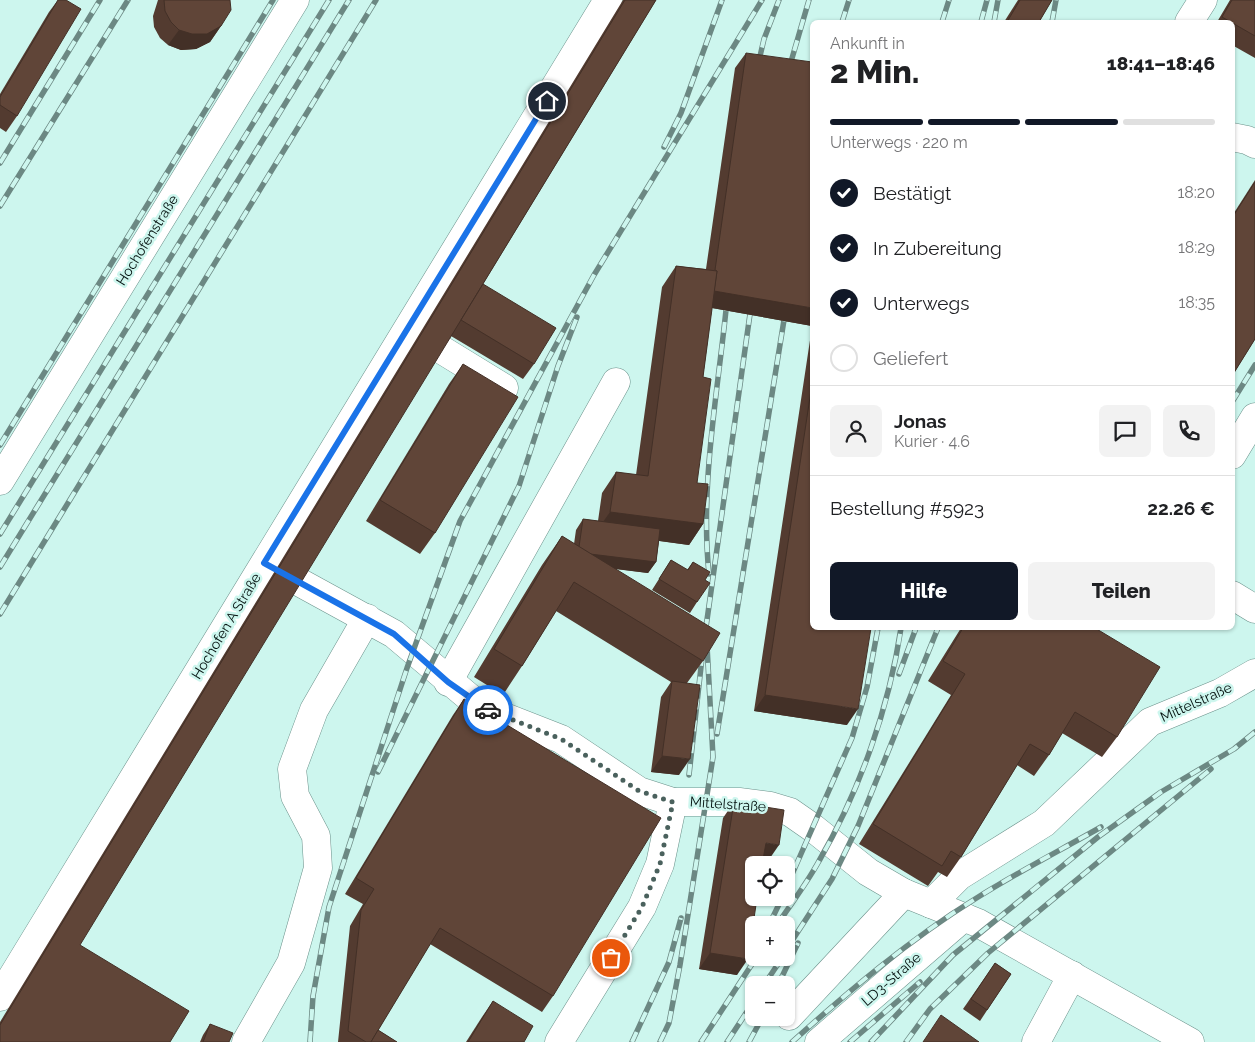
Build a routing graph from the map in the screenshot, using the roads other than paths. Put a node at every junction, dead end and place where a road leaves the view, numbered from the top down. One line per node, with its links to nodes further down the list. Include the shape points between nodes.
1 (295, 0): 14 (street, Hochofenstraße)
2 (608, 0): 7 (street, Hochofen A Straße)
3 (1203, 0): 4 (street)
4 (1190, 20)
5 (1235, 138): 6 (street)
6 (1255, 144)
7 (445, 268): 8 (street); 9 (street, Hochofen A Straße)
8 (469, 283)
9 (407, 329): 11 (street); 15 (street, Hochofen A Straße)
10 (616, 382): 20 (street)
11 (504, 388)
12 (1255, 417): 13 (street)
13 (1235, 450)
14 (0, 481)
15 (264, 563): 18 (street, Mittelstraße); 26 (street, Hochofen A Straße)
16 (1235, 597): 17 (street)
17 (1255, 609)
18 (367, 618): 20 (street, Mittelstraße, via 413,649); 28 (street, via 314,710 292,770 295,796 316,836 318,868 291,963)
19 (1255, 673): 23 (street, Mittelstraße, via 1220,693 1150,722 1044,823 959,876)
20 (448, 682): 21 (street, Mittelstraße, via 492,712 544,731 575,747 639,791)
21 (673, 802): 22 (street, Mittelstraße, via 739,802 790,812 868,872); 29 (street, via 660,864 642,907)
22 (904, 893): 23 (street, Mittelstraße); 27 (street)
23 (931, 904): 24 (street, Mittelstraße)
24 (964, 917): 25 (street, Mittelstraße); 30 (street, LD3-Straße)
25 (1072, 974): 31 (street); 32 (street, Mittelstraße)
26 (0, 997)
27 (795, 1010)
28 (246, 1042)
29 (559, 1042)
30 (819, 1042)
31 (1036, 1042)
32 (1190, 1042)

